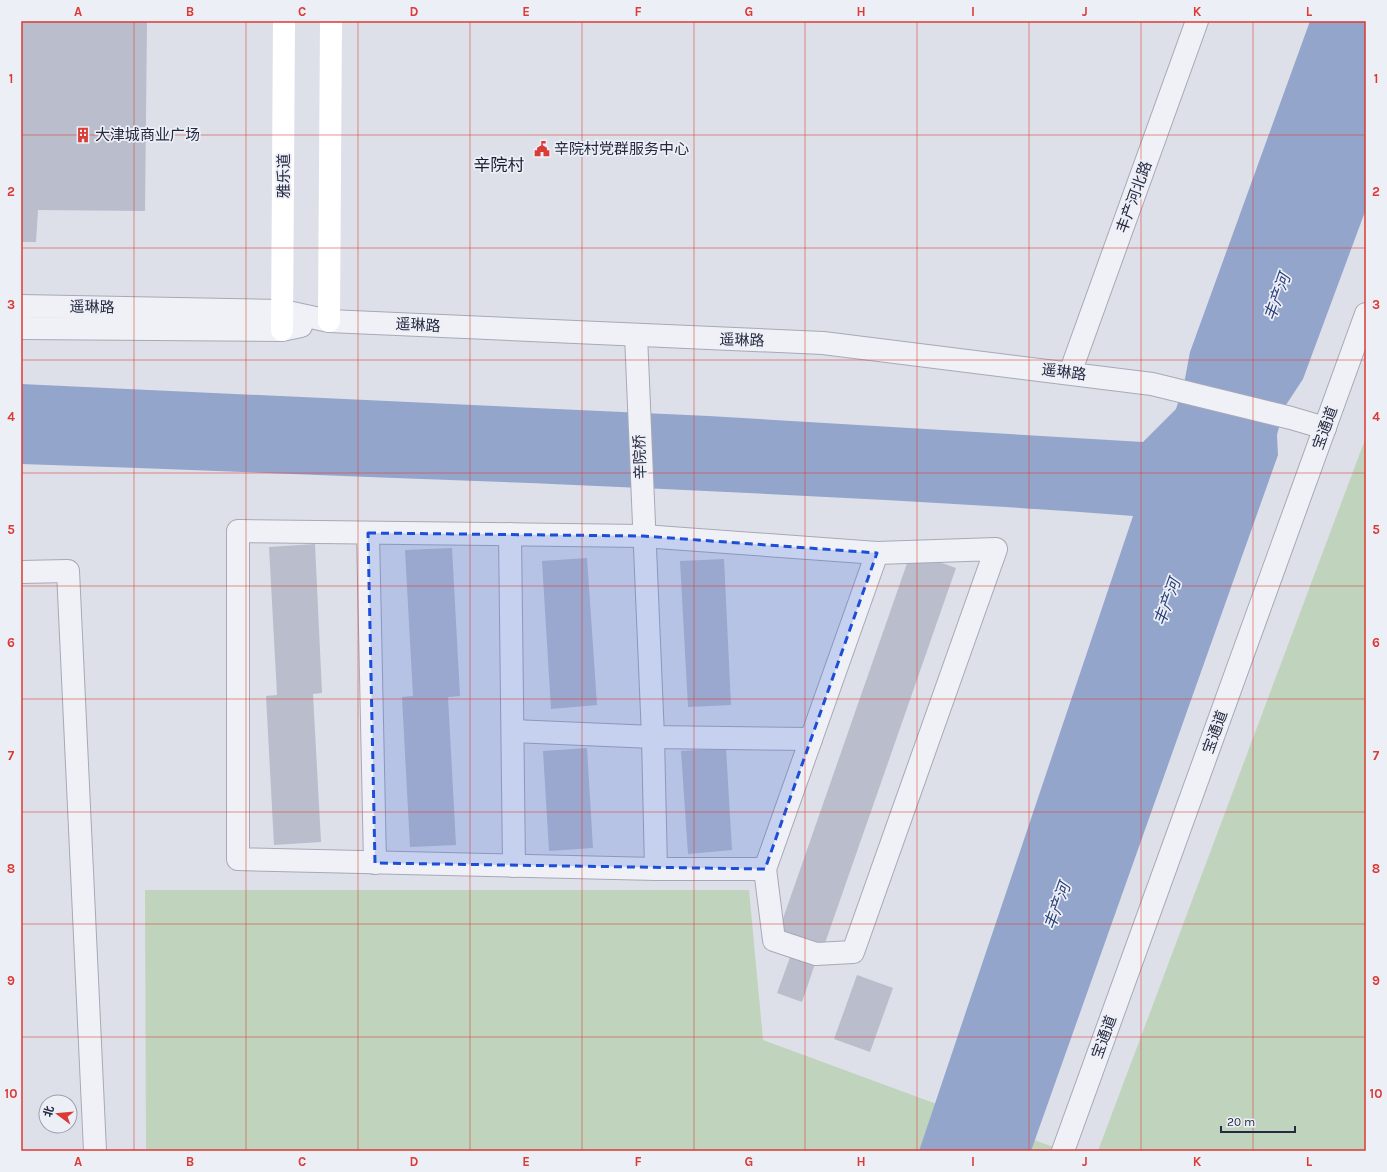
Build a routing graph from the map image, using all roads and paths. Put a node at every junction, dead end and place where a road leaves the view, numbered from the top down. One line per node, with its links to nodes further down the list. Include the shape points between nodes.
1 (284, 21): 6 (main road, 雅乐道)
2 (331, 21): 7 (main road)
3 (1197, 21): 10 (street, 丰产河北路)
4 (21, 306): 6 (street, 遥琳路)
5 (1366, 314): 11 (street, 宝通道)
6 (283, 321): 7 (street, 遥琳路); 8 (street, 遥琳路)
7 (329, 321): 9 (street, 遥琳路)
8 (21, 328)
9 (636, 335): 10 (street, 遥琳路, via 823,343); 14 (street, 辛院桥)
10 (1070, 373): 11 (street, 遥琳路, via 1152,384)
11 (1325, 428): 25 (street, 宝通道)
12 (368, 533): 13 (street); 20 (street); 20 (street, via 238,531 238,859)
13 (510, 534): 14 (street); 17 (street)
14 (644, 536): 15 (street); 18 (street, 辛院桥)
15 (877, 553): 19 (street); 23 (street, via 996,549 853,952 816,954 774,940)
16 (21, 572): 24 (street, via 68,572)
17 (513, 731): 18 (street); 21 (street)
18 (653, 737): 19 (street); 22 (street, 辛院桥)
19 (811, 739): 23 (street)
20 (375, 863): 21 (street)
21 (514, 866): 22 (street)
22 (656, 869): 23 (street)
23 (765, 869)
24 (96, 1151)
25 (1063, 1151)

